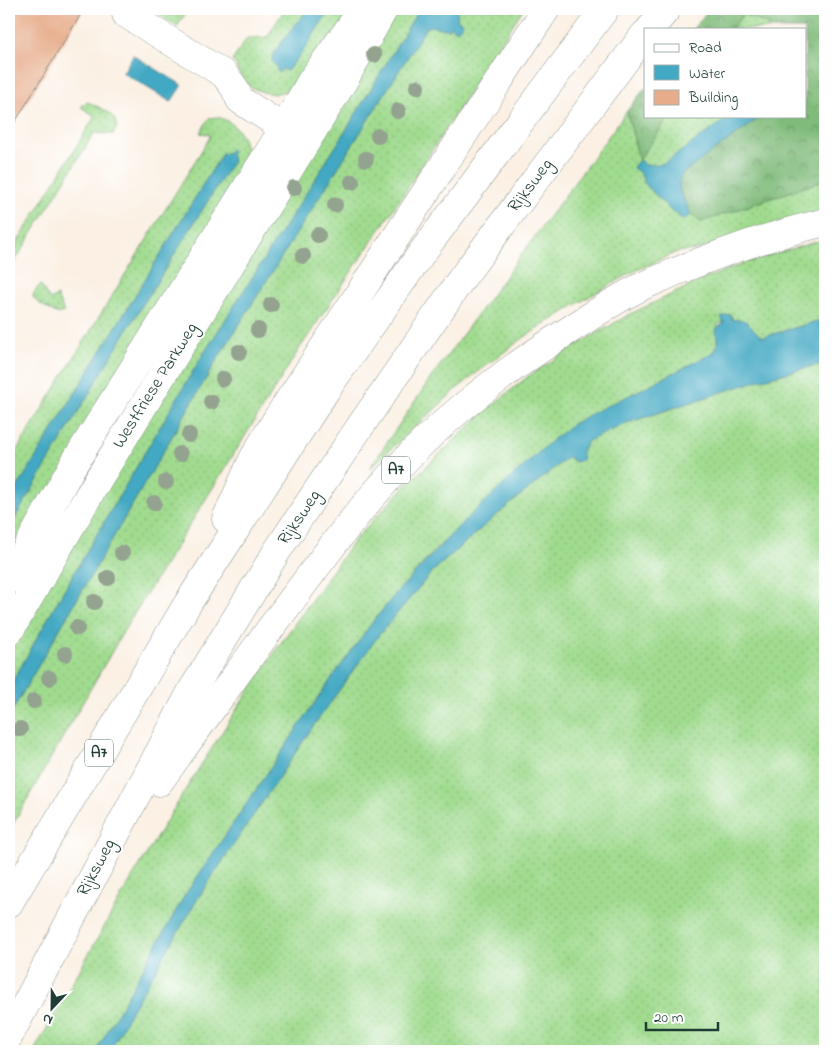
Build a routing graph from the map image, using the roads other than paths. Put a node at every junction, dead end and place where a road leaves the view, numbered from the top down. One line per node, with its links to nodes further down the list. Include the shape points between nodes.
1 (363, 9): 9 (main road, Westfriese Parkweg, via 311,81)
2 (384, 9): 9 (main road, Westfriese Parkweg, via 343,82)
3 (546, 9): 12 (main road, A7, via 263,442)
4 (605, 9): 12 (main road, A7, via 420,254 321,398)
5 (667, 9): 7 (main road)
6 (126, 14): 9 (main road, via 224,74 240,100)
7 (651, 28)
8 (644, 35): 14 (main road, Rijksweg / A7, via 462,278 277,551 191,692)
9 (295, 135): 11 (main road, Westfriese Parkweg, via 73,465); 13 (main road, Westfriese Parkweg)
10 (825, 222): 14 (main road, A7, via 764,238 642,287 524,359 460,409 394,471 327,553)
11 (9, 580)
12 (188, 603): 15 (main road, A7)
13 (9, 632)
14 (94, 872): 16 (main road, Rijksweg / A7)
15 (9, 903)
16 (9, 1036)

